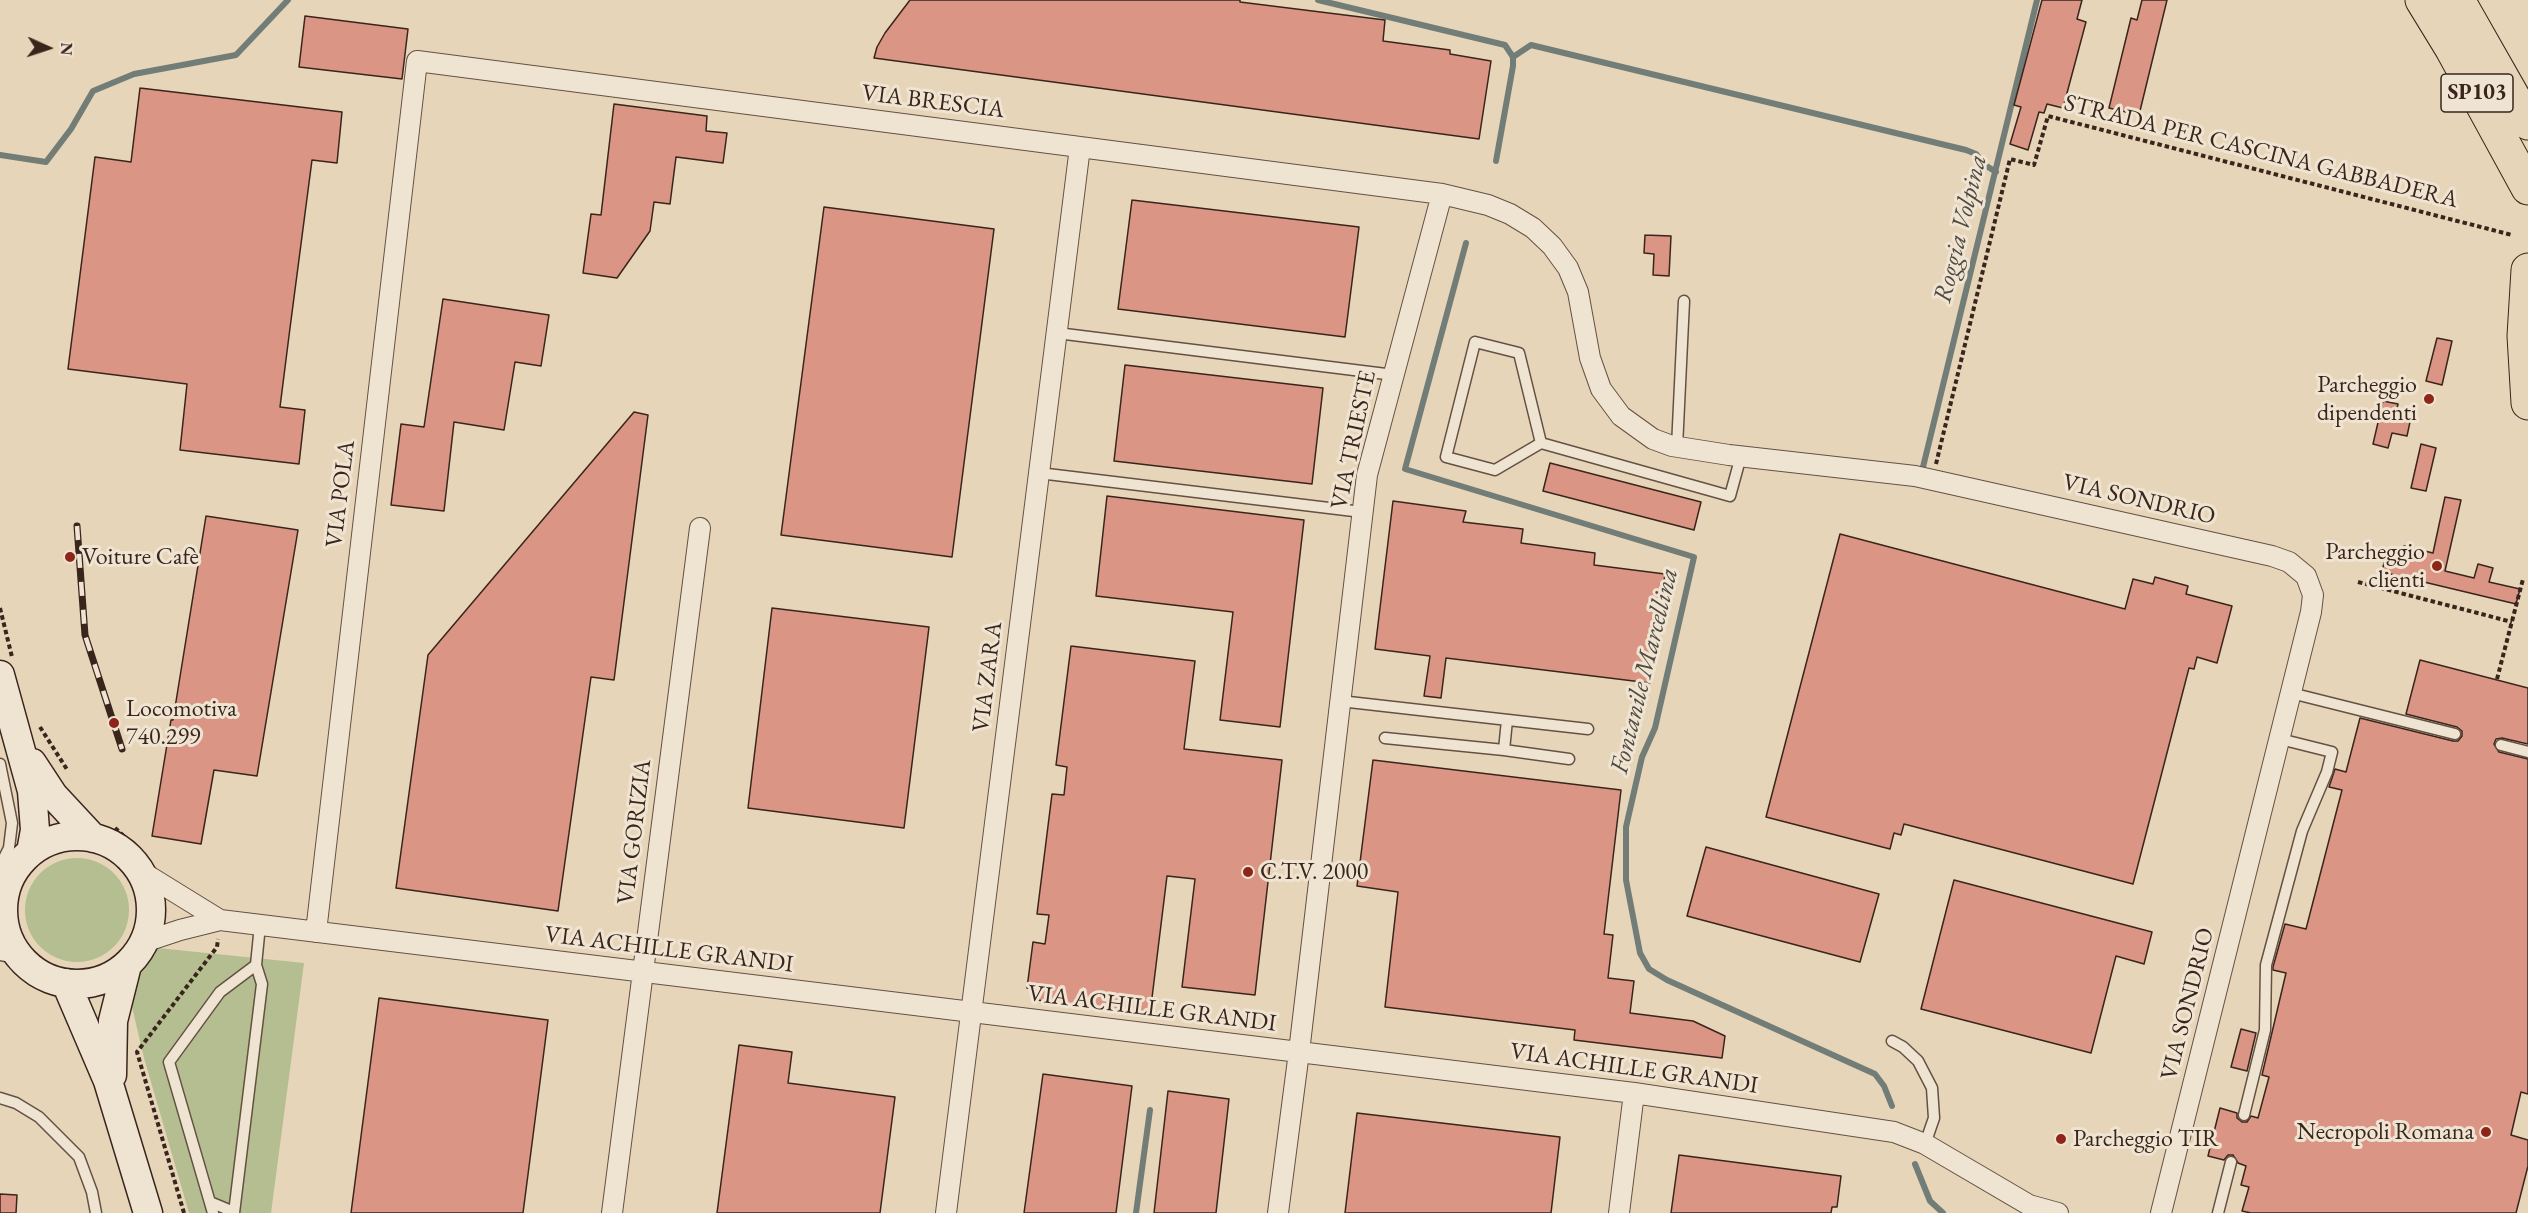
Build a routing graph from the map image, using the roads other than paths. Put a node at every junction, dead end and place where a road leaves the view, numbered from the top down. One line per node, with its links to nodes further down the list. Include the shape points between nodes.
1 (2422, 0): 6 (highway, SP103)
2 (2458, 0): 4 (highway, SP103)
3 (417, 61): 5 (street, VIA BRESCIA); 39 (street, VIA POLA)
4 (2528, 123)
5 (1080, 147): 7 (street, VIA BRESCIA); 10 (street, VIA ZARA)
6 (2528, 188)
7 (1442, 194): 11 (street, VIA TRIESTE); 14 (street, VIA SONDRIO, via 1510,214 1552,246 1568,268 1578,292 1592,364 1604,395 1636,429)
8 (2528, 270): 12 (highway, via 2524,336)
9 (1684, 301): 14 (lane)
10 (1057, 333): 11 (lane); 16 (street, VIA ZARA)
11 (1394, 375): 17 (street, VIA TRIESTE, via 1367,475)
12 (2528, 403)
13 (1540, 443): 13 (lane, via 1519,353 1475,342 1446,457 1495,470); 15 (lane, via 1730,496)
14 (1677, 447): 15 (street, VIA SONDRIO)
15 (1741, 456): 20 (street, VIA SONDRIO, via 1932,480 2289,562 2306,576 2313,595)
16 (1039, 473): 17 (lane); 45 (street, VIA ZARA)
17 (1362, 512): 21 (street, VIA TRIESTE)
18 (700, 528): 43 (street, VIA GORIZIA)
19 (7, 669): 22 (street)
20 (2291, 693): 25 (lane); 27 (street, VIA SONDRIO)
21 (1340, 701): 23 (lane); 47 (street, VIA TRIESTE)
22 (9, 706): 33 (street, via 41,778 65,810); 34 (street, via 32,791 35,830)
23 (1507, 720): 24 (lane); 29 (lane)
24 (1588, 729)
25 (2456, 734)
26 (1385, 738): 29 (lane)
27 (2280, 739): 51 (lane, via 2332,752 2302,831 2266,965 2265,1030); 63 (street, VIA SONDRIO)
28 (2501, 745): 30 (lane)
29 (1504, 750): 31 (lane)
30 (2528, 752)
31 (1569, 759)
32 (0, 764): 36 (lane, via 12,823)
33 (102, 831): 34 (street, via 57,839); 35 (street, via 120,849)
34 (31, 852): 36 (street)
35 (142, 862): 37 (street); 40 (street, via 151,906)
36 (3, 878): 41 (street, via 4,920)
37 (220, 920): 38 (street, VIA ACHILLE GRANDI); 40 (street, via 180,930)
38 (260, 925): 39 (street, VIA ACHILLE GRANDI); 42 (lane)
39 (316, 932): 43 (street, VIA ACHILLE GRANDI)
40 (135, 954): 44 (street, via 116,973 99,981); 49 (street, via 113,1021)
41 (11, 957): 44 (street, via 42,975)
42 (256, 965): 54 (lane, via 220,992 170,1062); 57 (lane, via 262,984)
43 (643, 972): 45 (street, VIA ACHILLE GRANDI); 58 (street, VIA GORIZIA)
44 (66, 983): 49 (street)
45 (971, 1012): 47 (street, VIA ACHILLE GRANDI); 59 (street, VIA ZARA)
46 (1892, 1041): 52 (lane, via 1918,1060 1932,1088 1934,1119)
47 (1299, 1052): 48 (street, VIA ACHILLE GRANDI); 60 (street, VIA TRIESTE)
48 (1634, 1093): 52 (street, VIA ACHILLE GRANDI, via 1894,1132); 61 (street)
49 (113, 1097): 56 (street)
50 (0, 1098): 55 (lane, via 39,1117 79,1157)
51 (2244, 1115)
52 (1925, 1144): 62 (street, VIA ACHILLE GRANDI, via 2030,1205)
53 (2231, 1162): 64 (lane)
54 (211, 1208): 57 (lane)
55 (96, 1213)
56 (148, 1213)
57 (234, 1213)
58 (612, 1213)
59 (946, 1213)
60 (1278, 1213)
61 (1620, 1213)
62 (2058, 1213)
63 (2161, 1213)
64 (2218, 1213)

